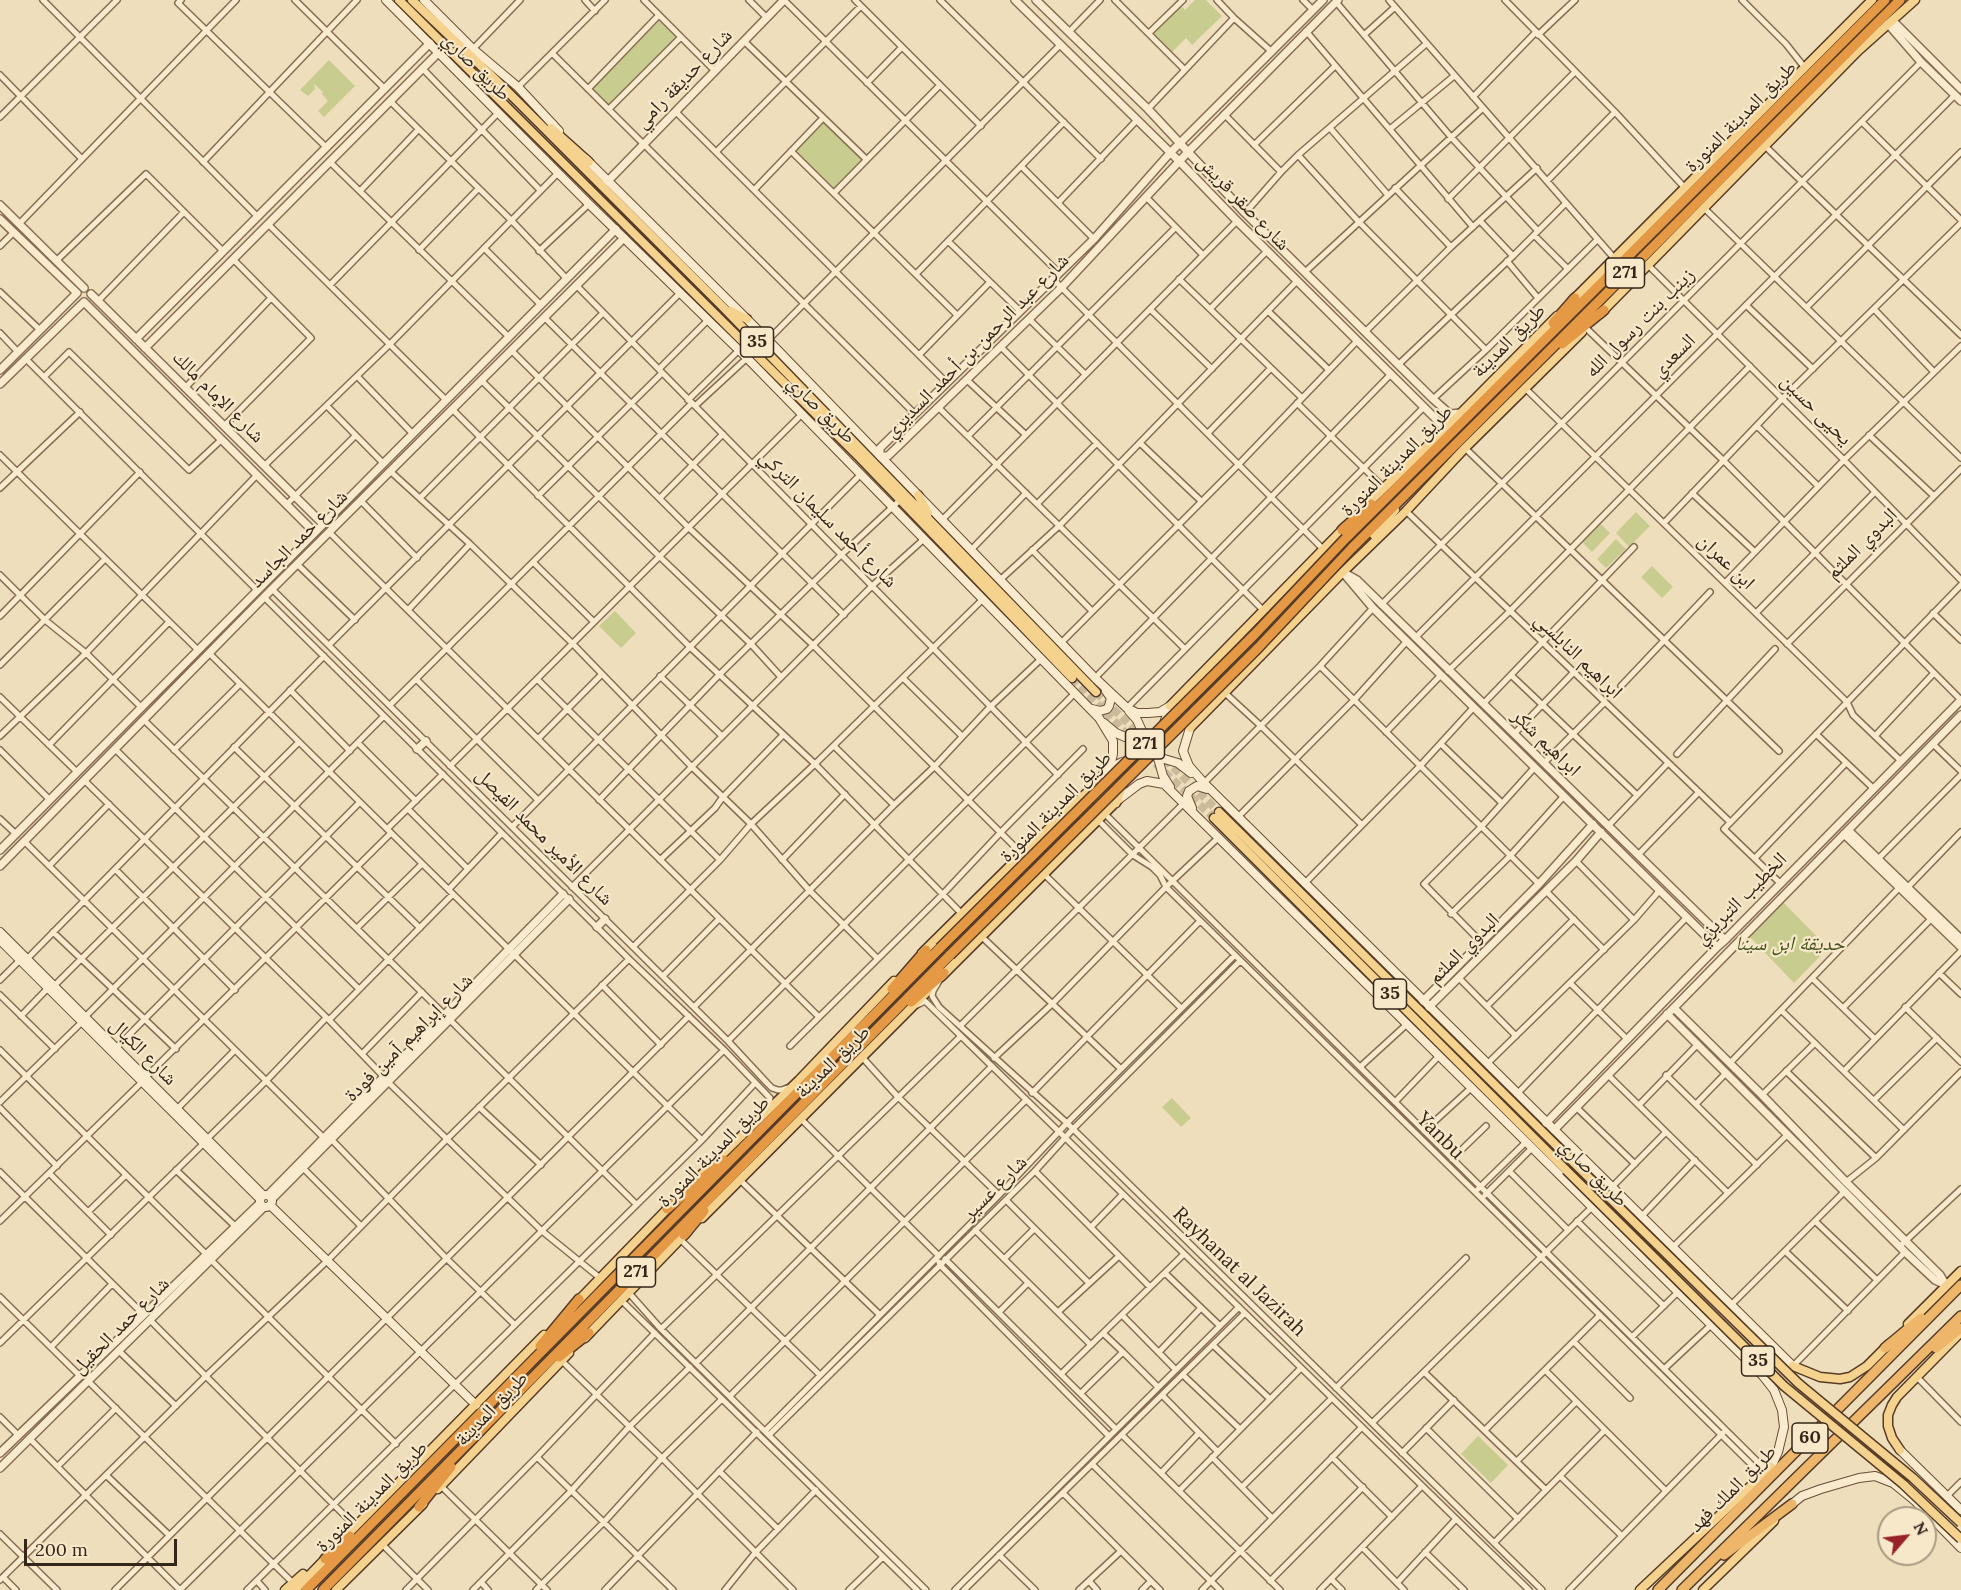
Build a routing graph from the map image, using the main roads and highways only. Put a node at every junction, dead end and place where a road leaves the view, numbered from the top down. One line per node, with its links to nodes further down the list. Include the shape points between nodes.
1 (386, 0): 24 (main road, طريق صاري, via 861,474)
2 (399, 0): 24 (main road, طريق صاري / 35, via 851,449)
3 (412, 0): 9 (main road, طريق صاري / 35)
4 (424, 0): 13 (main road, via 518,87)
5 (1872, 0): 12 (main road, طريق المدينة)
6 (1885, 0): 10 (highway, طريق المدينة المنورة / 271)
7 (1901, 0): 11 (highway, طريق المدينة المنورة / 271)
8 (1915, 0): 15 (main road, via 1857,51)
9 (498, 82): 13 (main road); 14 (main road, طريق صاري / 35)
10 (1800, 83): 12 (main road); 21 (highway, طريق المدينة المنورة / 271)
11 (1743, 156): 15 (main road); 20 (highway, طريق المدينة المنورة / 271)
12 (1712, 161): 16 (main road, طريق المدينة)
13 (589, 162): 14 (main road)
14 (604, 184): 17 (main road, طريق صاري / 35); 19 (main road)
15 (1695, 216): 18 (main road)
16 (1575, 298): 21 (highway); 26 (main road, طريق المدينة, via 1383,488)
17 (722, 306): 19 (main road); 25 (main road, طريق صاري / 35)
18 (1604, 310): 20 (highway); 27 (main road)
19 (747, 319): 23 (main road)
20 (1524, 376): 22 (highway, طريق المدينة المنورة / 271)
21 (1501, 383): 26 (highway, طريق المدينة المنورة / 271)
22 (1422, 479): 27 (main road); 55 (highway, طريق المدينة المنورة / 271, bridge, via 950,955)
23 (918, 495): 25 (main road)
24 (896, 504): 28 (main road, طريق صاري / 35); 32 (main road, طريق صاري, via 924,539)
25 (939, 523): 29 (main road, via 971,550); 30 (main road, طريق صاري / 35)
26 (1344, 534): 31 (main road, طريق المدينة, via 1323,549); 54 (highway, طريق المدينة المنورة / 271, bridge, via 1255,634)
27 (1343, 572): 35 (main road)
28 (1072, 678)
29 (1095, 678): 32 (main road, via 1109,695 1107,710 1095,711); 34 (main road, طريق المدينة)
30 (1096, 692)
31 (1183, 693): 33 (main road, طريق المدينة); 35 (main road, via 1175,710 1178,719)
32 (1077, 697): 36 (main road, طريق صاري)
33 (1170, 706): 34 (main road, via 1148,714); 39 (main road)
34 (1127, 708): 38 (main road, طريق المدينة, via 1137,720)
35 (1206, 711): 37 (main road)
36 (1099, 718): 38 (main road, via 1116,733); 42 (main road, طريق صاري, via 1113,741 1113,754)
37 (1190, 728): 39 (main road); 43 (main road, via 1183,751 1189,766)
38 (1143, 739): 39 (main road); 40 (main road, طريق المدينة)
39 (1160, 739): 41 (main road)
40 (1142, 757): 41 (main road, طريق المدينة); 42 (main road, طريق المدينة, via 1116,765); 44 (main road, طريق المدينة, via 1131,784)
41 (1158, 758): 43 (main road, طريق المدينة, via 1178,763); 45 (main road, via 1168,786)
42 (1098, 782): 44 (main road, via 1121,777); 50 (main road, طريق المدينة)
43 (1204, 783): 46 (main road)
44 (1117, 802): 45 (main road, via 1139,784 1157,781); 52 (main road, طريق المدينة)
45 (1184, 803): 47 (main road)
46 (1220, 812): 47 (main road, via 1202,786 1189,791 1190,805); 69 (main road, via 1238,818); 81 (main road, طريق صاري / 35, bridge, via 1798,1383); 82 (main road, طريق صاري / 35, bridge, via 1566,1170 1784,1386 1903,1484)
47 (1209, 827): 76 (main road, via 1763,1376 1780,1400 1784,1427 1778,1452)
48 (0, 932): 51 (main road, شارع الكيال)
49 (0, 940): 51 (main road, شارع الكيال)
50 (926, 950): 54 (highway); 60 (main road, طريق المدينة)
51 (23, 959): 53 (main road, شارع الكيال)
52 (944, 973): 55 (highway); 55 (main road, طريق المدينة, via 915,1006)
53 (84, 1020): 56 (main road, شارع الكيال); 56 (main road, شارع الكيال)
54 (837, 1053): 57 (highway, طريق المدينة المنورة / 271)
55 (860, 1053): 59 (highway, طريق المدينة المنورة / 271); 61 (main road, طريق المدينة)
56 (144, 1080): 58 (main road, شارع الكيال); 58 (main road, شارع الكيال, via 177,1108)
57 (776, 1115): 60 (highway); 72 (highway, طريق المدينة المنورة / 271)
58 (206, 1141): 73 (main road, شارع الكيال)
59 (740, 1167): 61 (highway); 71 (highway, طريق المدينة المنورة / 271)
60 (667, 1209): 64 (main road, طريق المدينة)
61 (682, 1237): 67 (main road, طريق المدينة)
62 (1961, 1271): 68 (main road)
63 (1961, 1286): 68 (highway); 93 (highway, طريق الملك فهد / 60)
64 (579, 1299): 72 (highway); 73 (main road, طريق المدينة)
65 (1961, 1316): 70 (highway, طريق الملك فهد / 60)
66 (1961, 1330): 70 (highway); 75 (main road, via 1897,1396 1888,1415 1888,1426)
67 (589, 1333): 71 (highway); 79 (main road, طريق المدينة)
68 (1885, 1348): 69 (main road, via 1859,1372 1840,1379 1810,1375)
69 (1792, 1366)
70 (1901, 1375): 86 (highway, طريق الملك فهد / 60)
71 (529, 1381): 74 (highway, طريق المدينة المنورة / 271)
72 (498, 1397): 77 (highway, طريق المدينة المنورة / 271)
73 (476, 1405): 83 (main road, طريق المدينة)
74 (485, 1425): 79 (highway); 90 (highway, طريق المدينة المنورة / 271)
75 (1900, 1450): 80 (main road)
76 (1766, 1471): 92 (main road)
77 (417, 1476): 85 (highway); 89 (highway, طريق المدينة المنورة / 271)
78 (1792, 1504): 84 (main road, via 1821,1489 1875,1476 1893,1483 1915,1501); 86 (highway); 95 (main road)
79 (419, 1507): 91 (main road, طريق المدينة)
80 (1961, 1510)
81 (1961, 1523)
82 (1961, 1539)
83 (336, 1547): 85 (main road, طريق المدينة); 87 (main road, طريق المدينة)
84 (1961, 1548)
85 (325, 1559): 87 (main road, طريق المدينة)
86 (1693, 1579): 94 (highway, طريق الملك فهد / 60)
87 (294, 1586): 88 (main road, طريق المدينة)
88 (285, 1590)
89 (306, 1590)
90 (322, 1590)
91 (336, 1590)
92 (1640, 1590)
93 (1658, 1590)
94 (1682, 1590)
95 (1703, 1590)

